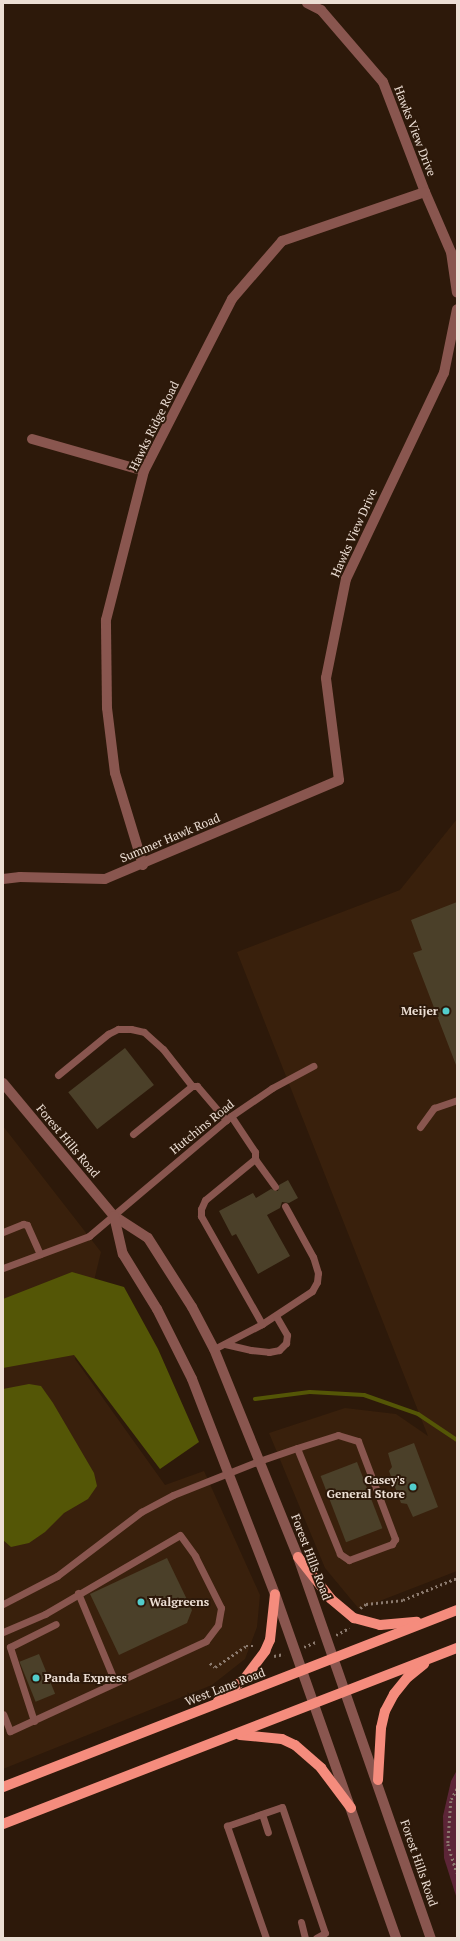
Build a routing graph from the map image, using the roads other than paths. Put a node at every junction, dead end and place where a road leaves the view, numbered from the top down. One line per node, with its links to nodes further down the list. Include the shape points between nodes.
1 (308, 3): 2 (street, Hawks View Drive, via 321,10 383,82)
2 (425, 192): 3 (street, Hawks View Drive, via 451,252); 6 (street, Hawks Ridge Road, via 282,241 232,299)
3 (457, 293)
4 (457, 309): 7 (street, Hawks View Drive, via 444,373 346,579 326,678)
5 (32, 439): 6 (street)
6 (144, 471): 8 (street, Hawks Ridge Road, via 106,620 107,708 115,773)
7 (339, 780): 8 (street, Summer Hawk Road)
8 (143, 865): 9 (street, Summer Hawk Road, via 105,879)
9 (3, 879)
10 (313, 1066): 15 (lane, Hutchins Road, via 272,1088)
11 (58, 1076): 13 (lane, via 108,1034 118,1029 131,1029 144,1032 163,1049)
12 (3, 1083): 21 (street, Forest Hills Road)
13 (192, 1086): 15 (lane, via 197,1086); 17 (lane)
14 (457, 1100): 16 (lane, via 434,1108)
15 (229, 1118): 18 (lane, via 255,1152); 21 (lane, Hutchins Road)
16 (420, 1127)
17 (134, 1134)
18 (255, 1159): 19 (lane); 26 (lane, via 206,1200 201,1208 205,1223)
19 (275, 1187)
20 (285, 1206): 25 (lane, via 313,1257 318,1273 312,1291)
21 (114, 1216): 23 (lane, Hutchins Road, via 89,1236); 28 (street, Forest Hills Road, via 148,1238 192,1307); 31 (street, Forest Hills Road, via 123,1254 157,1308 177,1347)
22 (3, 1232): 23 (lane, via 23,1224 27,1225)
23 (40, 1254): 24 (lane, Hutchins Road)
24 (3, 1268)
25 (276, 1316): 26 (lane); 27 (lane, via 287,1334 286,1343 279,1350 251,1350)
26 (262, 1324): 27 (lane)
27 (225, 1344): 28 (lane)
28 (214, 1349): 30 (street, Forest Hills Road)
29 (297, 1448): 29 (lane, via 338,1435 358,1441 395,1538 392,1544 349,1560 340,1554); 30 (lane)
30 (259, 1461): 31 (lane); 32 (street, Forest Hills Road)
31 (227, 1473): 34 (street, Forest Hills Road); 35 (lane, via 173,1495 141,1512 57,1576)
32 (298, 1557): 37 (main road, via 331,1599 364,1623 404,1624); 41 (street, Forest Hills Road)
33 (78, 1593): 39 (lane, via 46,1614); 43 (lane); 43 (lane, via 180,1535 195,1556 221,1608 214,1633 206,1641)
34 (275, 1594): 42 (street, Forest Hills Road); 46 (main road, via 270,1640 265,1652 245,1678)
35 (3, 1604)
36 (457, 1610): 37 (main road, West Lane Road)
37 (438, 1618): 41 (main road, West Lane Road)
38 (56, 1624): 48 (lane, via 10,1647)
39 (3, 1632)
40 (453, 1649): 44 (main road); 51 (main road, via 423,1664 394,1694 381,1728)
41 (334, 1658): 42 (main road, West Lane Road); 44 (street, Forest Hills Road)
42 (303, 1671): 45 (street, Forest Hills Road); 46 (main road, West Lane Road)
43 (115, 1682): 48 (lane)
44 (346, 1691): 45 (main road); 51 (street, Forest Hills Road)
45 (314, 1704): 49 (main road); 54 (street, Forest Hills Road)
46 (212, 1706): 52 (main road, West Lane Road)
47 (3, 1714): 48 (lane, via 10,1731)
48 (34, 1721)
49 (236, 1734): 54 (main road, via 282,1740 295,1745 321,1768); 56 (main road)
50 (3, 1780): 52 (lane)
51 (378, 1780): 63 (street, Forest Hills Road)
52 (19, 1781): 53 (main road, West Lane Road)
53 (3, 1787)
54 (351, 1808): 59 (street, Forest Hills Road)
55 (262, 1814): 57 (lane); 60 (lane, via 227,1826); 62 (lane, via 282,1807 325,1933)
56 (3, 1824)
57 (268, 1832)
58 (301, 1922): 61 (lane)
59 (395, 1937)
60 (266, 1938)
61 (305, 1938)
62 (316, 1938)
63 (431, 1938)

